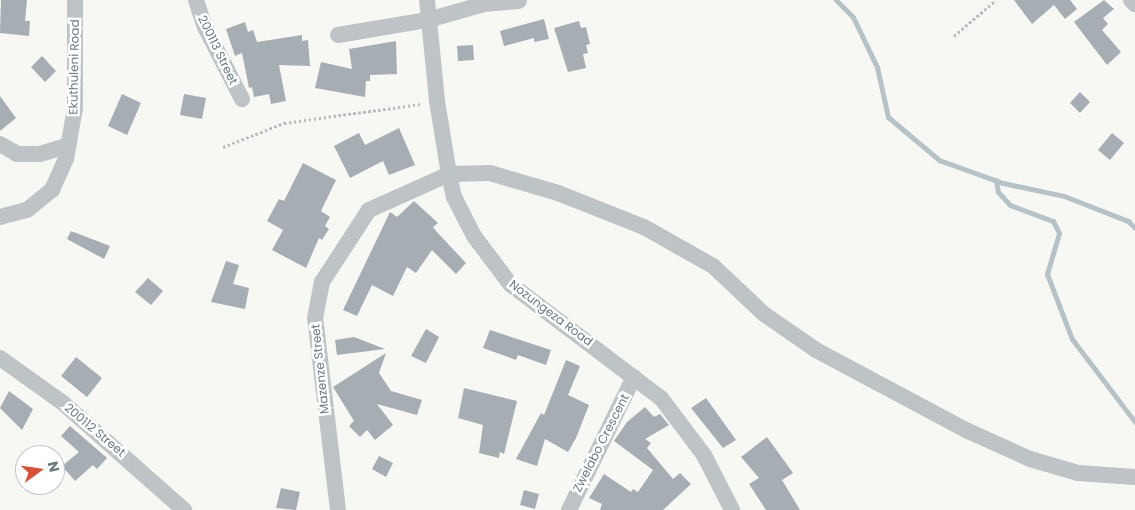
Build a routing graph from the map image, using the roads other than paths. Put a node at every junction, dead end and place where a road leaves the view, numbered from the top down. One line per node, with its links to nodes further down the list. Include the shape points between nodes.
1 (75, 0): 11 (street, Ekuthuleni Road, via 75,108)
2 (196, 0): 9 (street, 200113 Street, via 205,27)
3 (427, 0): 7 (street, Nozungeza Road)
4 (1131, 0): 6 (street)
5 (519, 1): 7 (street, via 484,4)
6 (1135, 4)
7 (428, 20): 8 (street); 12 (street, Nozungeza Road)
8 (338, 35)
9 (242, 99)
10 (0, 144): 11 (street, via 17,154 40,154)
11 (69, 145): 13 (street, Ekuthuleni Road, via 52,190 27,210)
12 (449, 174): 15 (street, Nozungeza Road, via 454,196 474,236 510,284); 16 (street, via 490,173 558,193 644,226 712,266 764,314 816,350 872,381 1030,459 1078,473); 18 (street, Mazenze Street, via 369,210 322,282 315,318)
13 (0, 217)
14 (0, 358): 17 (street, 200112 Street, via 70,409)
15 (634, 377): 19 (street, Zwelabo Crescent); 20 (street, Nozungeza Road, via 661,398 704,455)
16 (1128, 477)
17 (184, 510)
18 (338, 510)
19 (569, 510)
20 (732, 510)

